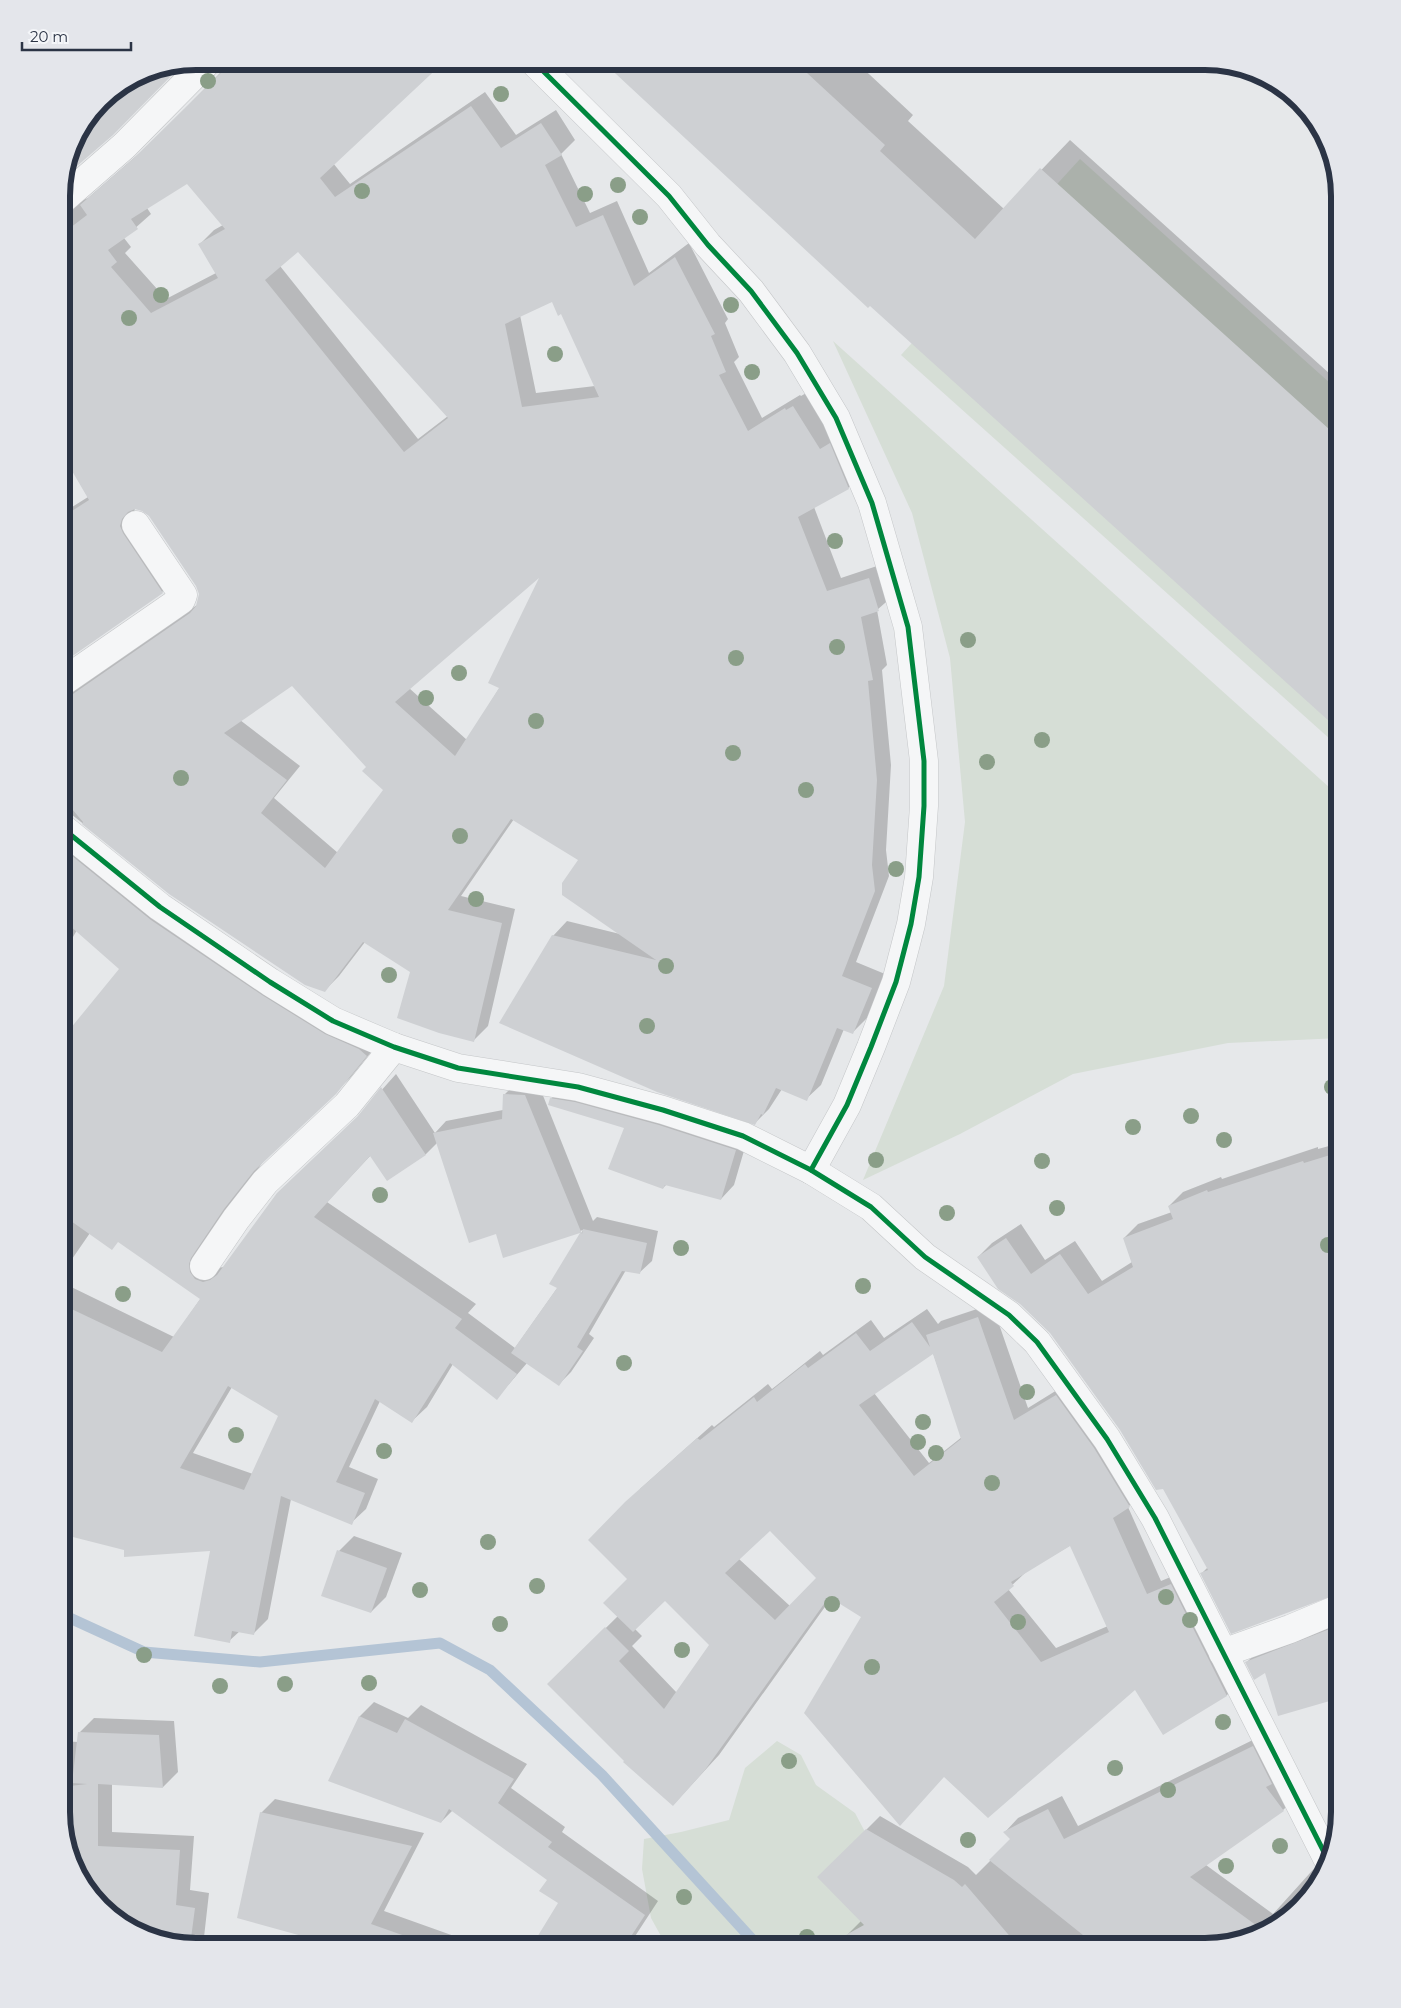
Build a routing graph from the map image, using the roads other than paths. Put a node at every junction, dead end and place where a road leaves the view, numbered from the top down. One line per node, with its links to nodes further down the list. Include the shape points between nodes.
1 (199, 70): 3 (street, via 124,146)
2 (542, 70): 8 (street, via 669,196 751,291 797,353 836,418 872,503 908,628 924,761 919,877 911,924 896,982 847,1105)
3 (70, 193)
4 (136, 526): 5 (street, via 183,595 181,600)
5 (70, 677)
6 (70, 834): 7 (street, via 160,907 270,982 333,1022)
7 (394, 1047): 8 (street, via 458,1068 578,1087 663,1110 743,1136); 9 (street, via 347,1105 265,1182)
8 (810, 1170): 11 (street, via 872,1207 925,1257 1009,1315 1037,1342 1107,1439 1155,1518)
9 (204, 1266)
10 (1331, 1612): 11 (street)
11 (1223, 1653): 12 (street)
12 (1324, 1852)

